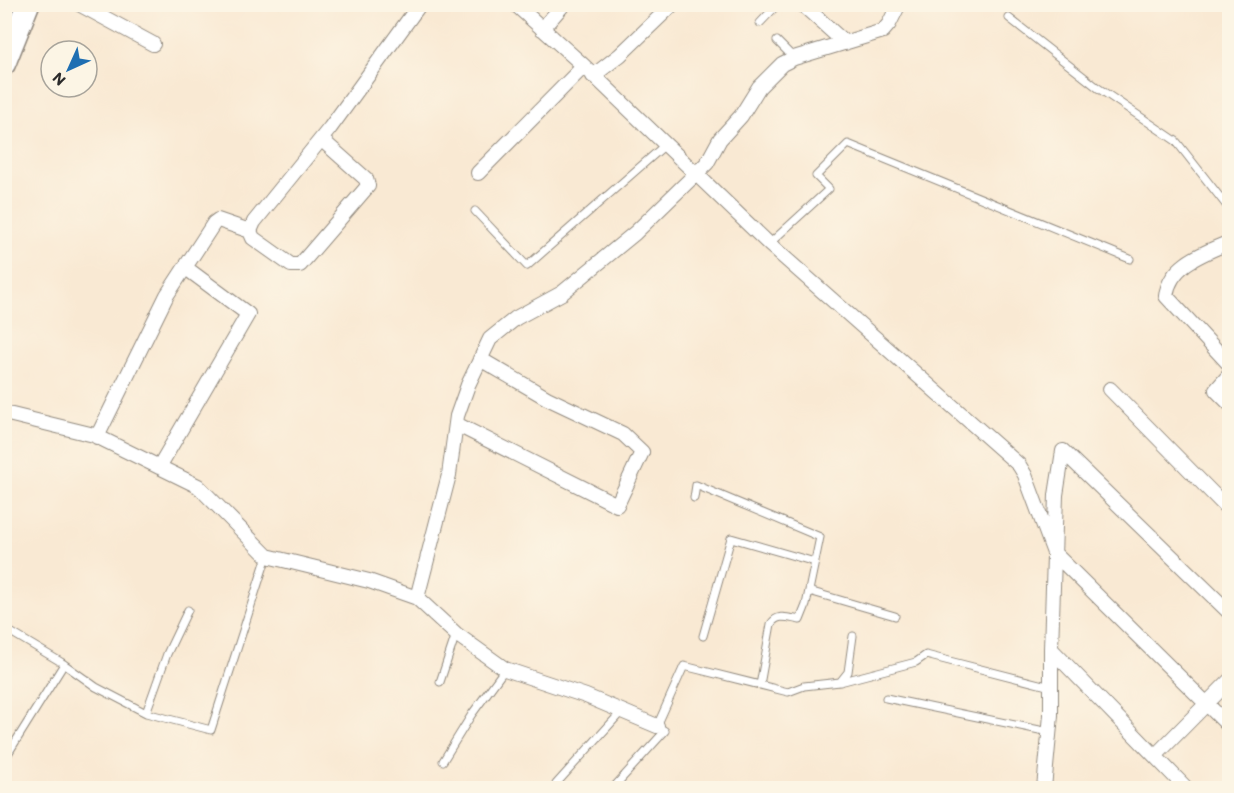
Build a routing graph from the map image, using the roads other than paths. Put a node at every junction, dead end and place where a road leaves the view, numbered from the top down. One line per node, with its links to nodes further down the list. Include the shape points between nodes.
1 (28, 4): 17 (highway)
2 (79, 4): 15 (street)
3 (420, 4): 19 (street)
4 (515, 4): 12 (street)
5 (564, 4): 12 (street)
6 (673, 4): 18 (street, via 620,56)
7 (778, 4): 11 (lane)
8 (802, 4): 14 (street)
9 (899, 4): 14 (street, via 883,31)
10 (1009, 18): 23 (lane, via 1098,88 1176,141)
11 (760, 23)
12 (542, 28): 18 (street)
13 (777, 41): 16 (lane)
14 (845, 43): 16 (street)
15 (153, 44)
16 (794, 58): 22 (street, via 764,82 720,139 707,163)
17 (4, 64)
18 (589, 71): 20 (street); 21 (street)
19 (321, 139): 25 (street); 25 (street, via 366,179 368,186 300,265 291,265 253,238)
20 (665, 145): 22 (street); 24 (lane, via 527,266)
21 (478, 173)
22 (695, 173): 27 (street); 30 (street, via 635,233 562,293 516,318 490,339)
23 (1230, 210)
24 (475, 211)
25 (250, 231): 29 (street, via 218,220)
26 (1230, 242): 31 (street, via 1191,258 1167,284 1166,296)
27 (769, 244): 28 (lane, via 829,189 816,176 848,144); 41 (street, via 1019,465)
28 (1130, 259)
29 (186, 268): 37 (street, via 167,295); 38 (street, via 248,314)
30 (480, 359): 36 (street); 36 (street, via 547,398 623,434 642,452 617,505)
31 (1230, 365)
32 (1230, 374): 34 (street, via 1216,390)
33 (1110, 389): 40 (street)
34 (1230, 404)
35 (4, 413): 37 (street)
36 (456, 424): 45 (street, via 449,475)
37 (97, 437): 38 (street)
38 (159, 467): 42 (street, via 198,486)
39 (694, 498): 43 (lane, via 696,485 820,537)
40 (1230, 511)
41 (1054, 553): 47 (street, via 1056,495 1063,451); 53 (street); 62 (street)
42 (267, 556): 45 (street, via 369,581); 64 (lane, via 211,730)
43 (815, 562): 44 (lane); 51 (lane, via 731,538)
44 (809, 591): 48 (lane); 59 (lane, via 800,621 779,616 771,624)
45 (417, 598): 50 (street)
46 (188, 610): 64 (lane)
47 (1230, 613)
48 (896, 616)
49 (4, 628): 54 (lane)
50 (456, 634): 55 (street); 57 (lane)
51 (703, 636)
52 (854, 636): 58 (lane, via 848,672)
53 (1051, 649): 60 (street); 68 (street)
54 (64, 664): 64 (lane, via 96,687); 69 (lane)
55 (505, 669): 63 (street); 70 (lane)
56 (1230, 680): 62 (street)
57 (440, 682)
58 (840, 682): 59 (lane, via 788,692); 60 (lane, via 916,662 926,655)
59 (760, 685): 65 (lane, via 684,666)
60 (1051, 687): 67 (street)
61 (885, 698): 67 (lane)
62 (1206, 703): 66 (street); 68 (street)
63 (622, 711): 65 (street); 71 (lane)
64 (146, 712)
65 (657, 726): 72 (lane, via 665,731)
66 (1230, 727)
67 (1049, 732): 73 (street)
68 (1155, 756): 74 (street)
69 (4, 760)
70 (443, 761)
71 (556, 784)
72 (613, 789)
73 (1044, 789)
74 (1186, 789)

